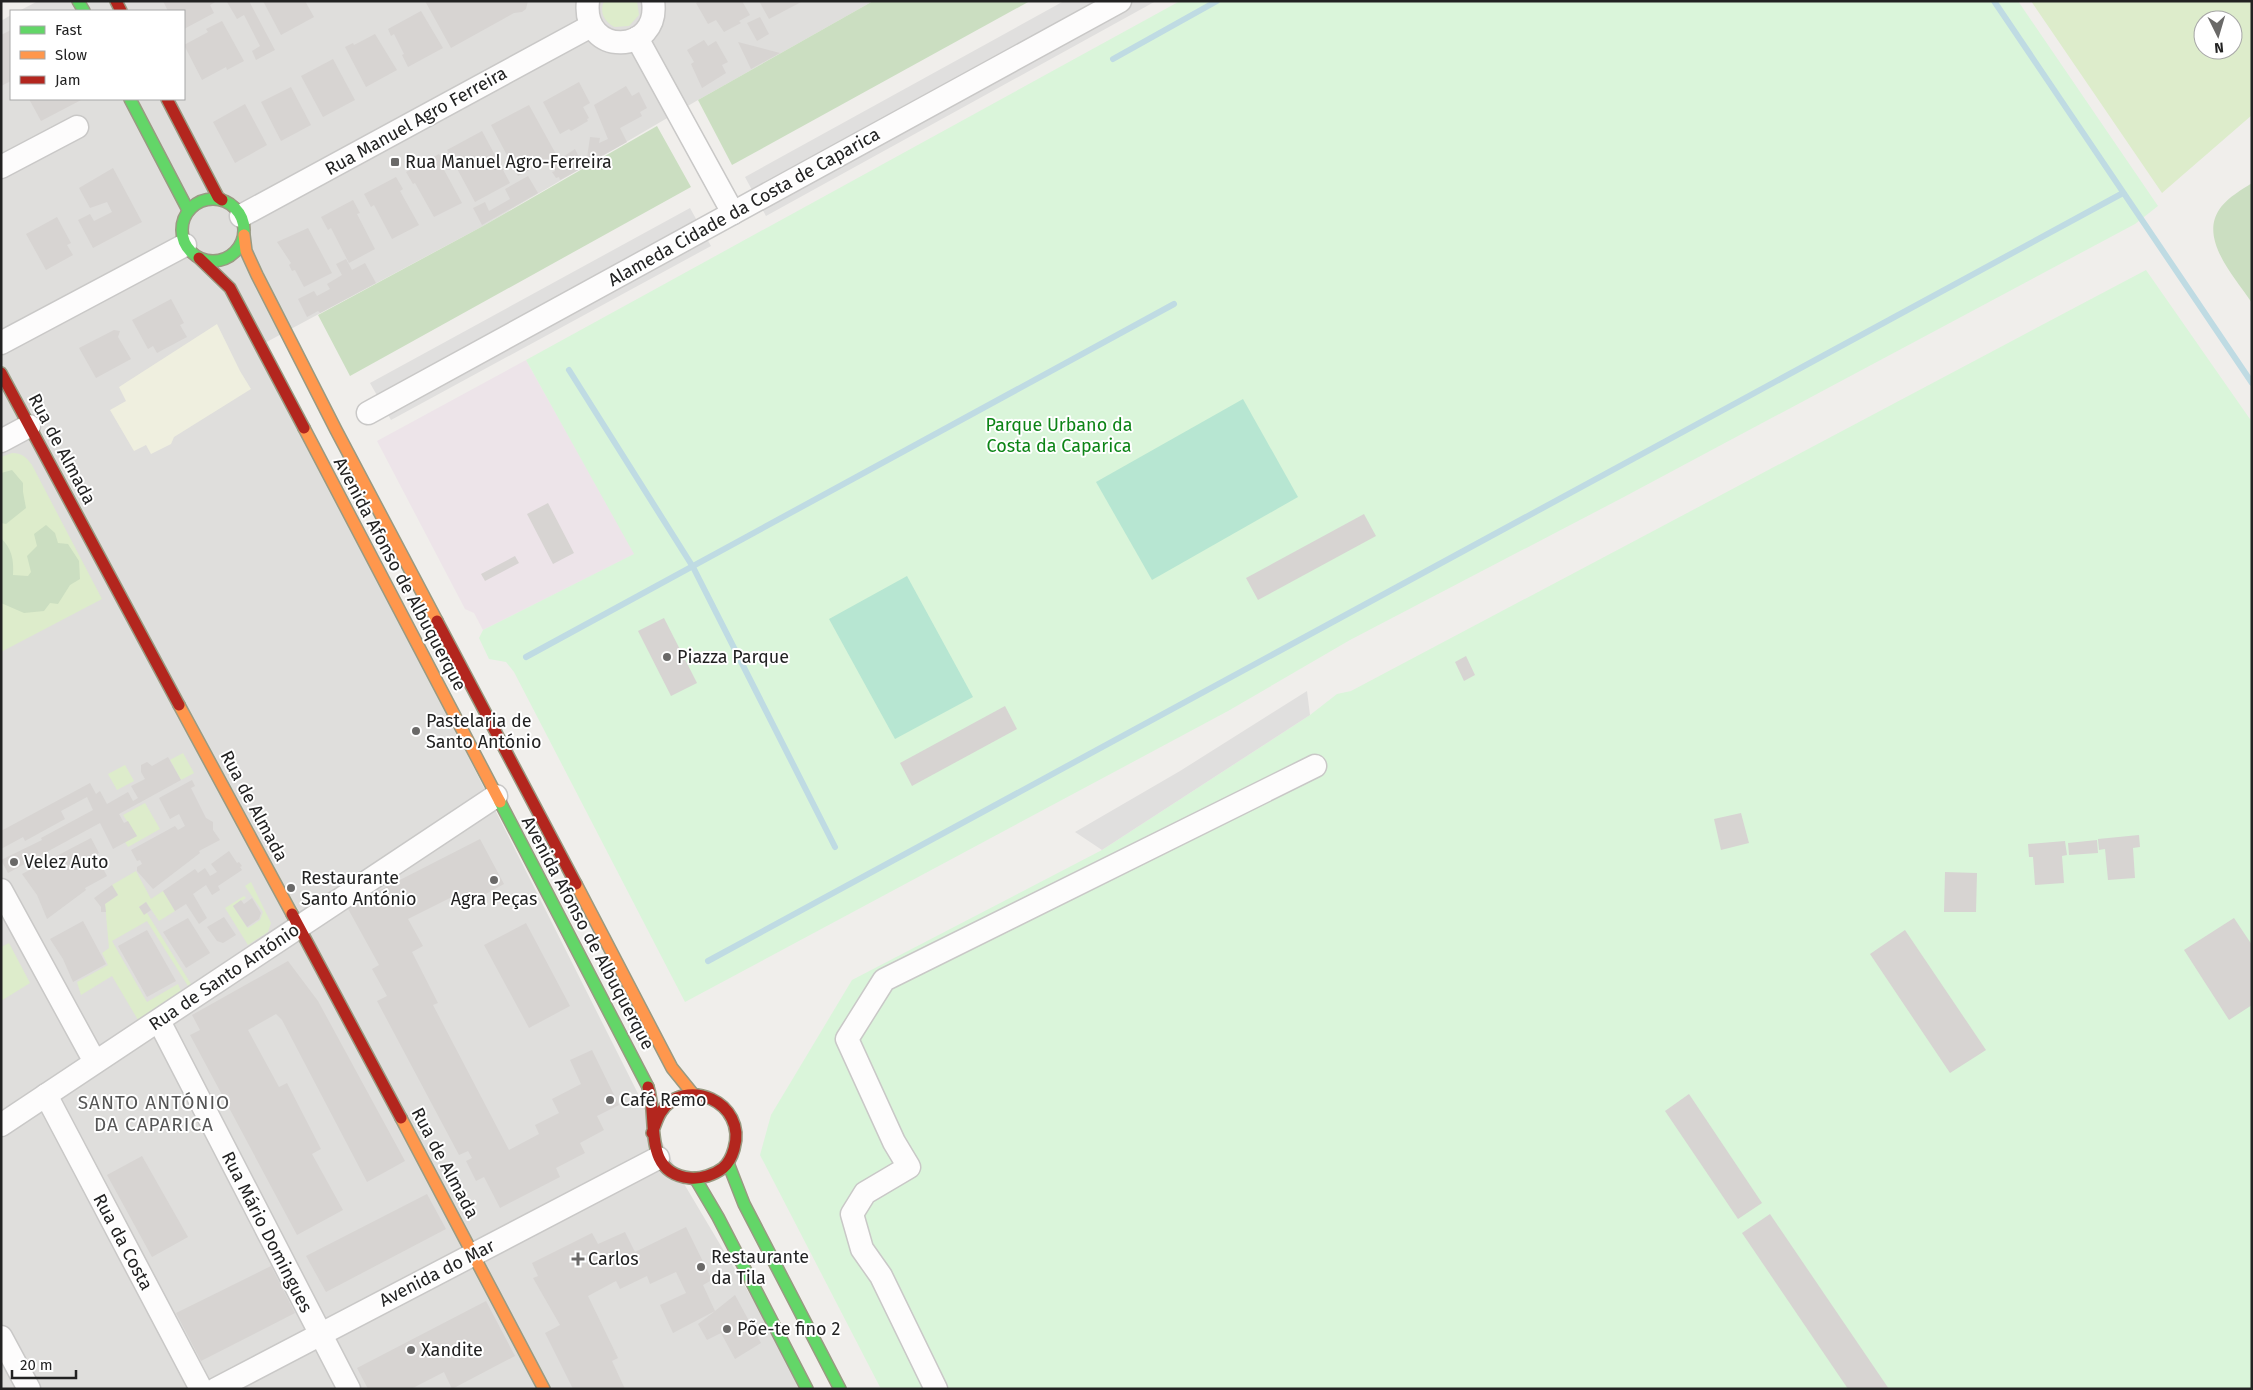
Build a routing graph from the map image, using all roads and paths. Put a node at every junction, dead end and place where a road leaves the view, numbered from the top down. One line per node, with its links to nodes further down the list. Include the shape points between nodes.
1 (588, 1): 4 (street)
2 (653, 1): 5 (street, via 650,25)
3 (1120, 1): 12 (street, Alameda Cidade da Costa de Caparica)
4 (591, 26): 5 (street, via 609,41 625,43); 13 (street, Rua Manuel Agro Ferreira)
5 (637, 38): 12 (street)
6 (131, 100): 11 (main road)
7 (168, 100): 10 (main road)
8 (77, 127): 9 (street)
9 (1, 167)
10 (222, 200): 11 (main road, via 204,200); 13 (main road, via 230,203)
11 (188, 210): 14 (main road, via 181,227)
12 (733, 213): 17 (street, Alameda Cidade da Costa de Caparica)
13 (242, 225): 14 (main road, via 241,244 227,258 218,261); 26 (main road, Avenida Afonso de Albuquerque, via 246,252 336,430 672,1068)
14 (192, 252): 15 (street); 21 (main road, Avenida Afonso de Albuquerque, via 230,288)
15 (1, 344)
16 (1, 373): 18 (main road, Rua de Almada)
17 (368, 413)
18 (30, 426): 19 (street); 23 (main road, Rua de Almada)
19 (1, 441)
20 (1315, 766): 43 (street, via 884,980 847,1039 894,1142 909,1167 865,1193 852,1214 862,1249 881,1276)
21 (496, 796): 23 (street, Rua de Santo António); 29 (main road, Avenida Afonso de Albuquerque, via 643,1076 652,1102)
22 (1, 890): 25 (street)
23 (299, 927): 24 (street, Rua de Santo António); 33 (main road, Rua de Almada)
24 (159, 1021): 25 (street, Rua de Santo António); 34 (street, Rua Mário Domingues)
25 (95, 1062): 27 (street, Rua de Santo António)
26 (693, 1094): 29 (main road, via 682,1096 662,1109); 31 (main road, via 707,1095 720,1102 736,1123 738,1137)
27 (46, 1095): 28 (street, Rua de Santo António); 37 (street, Rua da Costa)
28 (1, 1125)
29 (652, 1133): 30 (main road, Avenida Afonso de Albuquerque)
30 (658, 1158): 32 (main road, via 680,1176); 33 (street, Avenida do Mar)
31 (728, 1163): 32 (main road, via 719,1171); 42 (main road, via 744,1204)
32 (695, 1178): 41 (main road)
33 (474, 1254): 34 (street, Avenida do Mar); 40 (main road, Rua de Almada)
34 (320, 1334): 38 (street, Avenida do Mar); 39 (street, Rua Mário Domingues)
35 (1, 1337): 36 (street)
36 (29, 1389)
37 (201, 1389)
38 (216, 1389)
39 (350, 1389)
40 (544, 1389)
41 (807, 1389)
42 (840, 1389)
43 (936, 1389)

